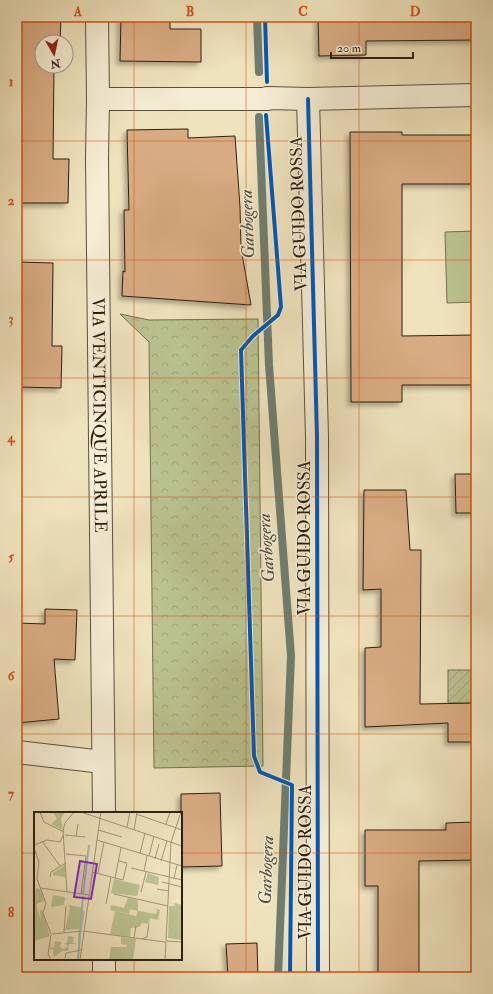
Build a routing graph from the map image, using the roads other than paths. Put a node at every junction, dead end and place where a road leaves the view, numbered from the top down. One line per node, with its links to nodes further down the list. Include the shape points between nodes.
1 (96, 17): 3 (street, VIA VENTICINQUE APRILE)
2 (476, 96): 4 (street)
3 (98, 99): 4 (street); 6 (street, VIA VENTICINQUE APRILE)
4 (308, 99): 10 (street, VIA GUIDO ROSSA, via 317,437)
5 (17, 752): 6 (street)
6 (103, 762): 7 (street, VIA VENTICINQUE APRILE)
7 (104, 812)
8 (104, 960): 9 (street)
9 (104, 977)
10 (318, 977)

